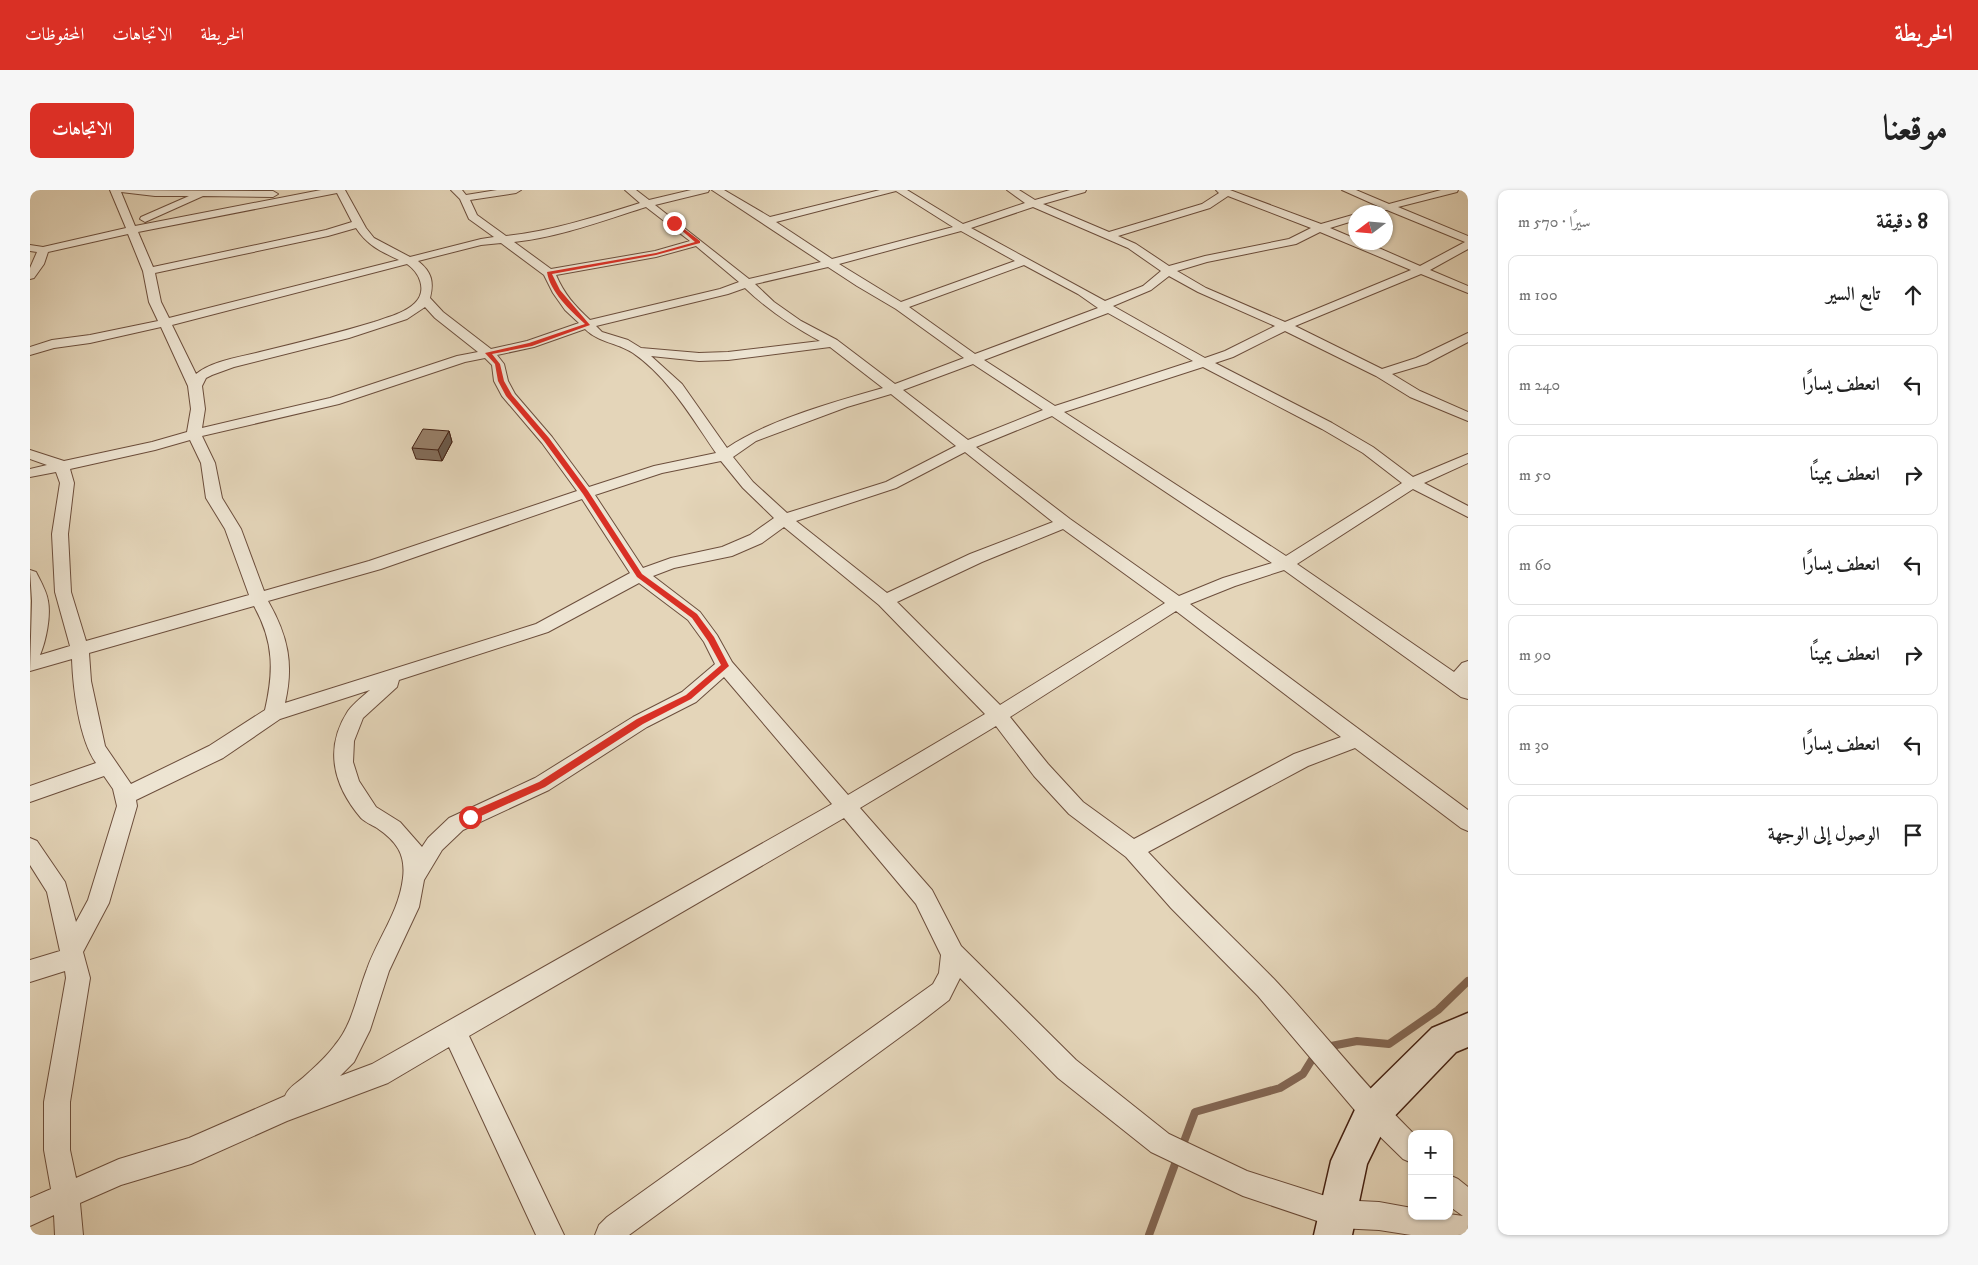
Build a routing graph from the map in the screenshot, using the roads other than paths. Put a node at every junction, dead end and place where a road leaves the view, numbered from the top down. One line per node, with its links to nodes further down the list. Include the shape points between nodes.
1 (115, 190): 27 (street)
2 (124, 190): 16 (street)
3 (218, 190): 16 (street)
4 (516, 190): 17 (street)
5 (630, 190): 18 (street)
6 (704, 190): 18 (street)
7 (717, 190): 24 (street)
8 (892, 190): 24 (street)
9 (900, 190): 26 (street)
10 (1012, 190): 19 (street)
11 (1080, 190): 19 (street)
12 (1347, 190): 20 (street)
13 (1452, 190): 21 (street)
14 (333, 191): 16 (street); 25 (street, via 348,202); 27 (street)
15 (1223, 191): 28 (street); 29 (street, via 1206,206)
16 (205, 194): 27 (street)
17 (460, 194): 30 (street, via 473,216)
18 (649, 203): 30 (street, via 573,227); 32 (street)
19 (1032, 203): 26 (street); 29 (street)
20 (1382, 205)
21 (1393, 205)
22 (1393, 209): 31 (street)
23 (1348, 219): 28 (street)
24 (768, 221): 38 (street)
25 (358, 224): 36 (street, via 371,241); 41 (street)
26 (961, 227): 37 (street); 38 (street, via 903,245)
27 (130, 228): 35 (street); 41 (street)
28 (1319, 228): 39 (street, via 1292,242); 40 (street)
29 (1110, 235): 39 (street)
30 (507, 240): 36 (street, via 481,242); 42 (street)
31 (1468, 240)
32 (698, 242): 42 (street, via 656,254); 44 (street)
33 (1468, 245): 40 (street)
34 (30, 248): 35 (street)
35 (43, 250): 43 (street)
36 (411, 260): 46 (street, via 427,283); 49 (street)
37 (1025, 261): 47 (street); 48 (street)
38 (829, 262): 44 (street); 47 (street)
39 (1167, 270): 48 (street, via 1147,288); 51 (street, via 1202,290)
40 (1423, 270): 45 (street); 51 (street)
41 (149, 271): 49 (street, via 155,302)
42 (549, 273): 50 (street, via 557,291)
43 (30, 276)
44 (747, 283): 50 (street, via 724,292); 53 (street, via 790,319)
45 (1468, 290)
46 (424, 299): 56 (street, via 439,315); 60 (street, via 419,306 395,318 345,335 206,372)
47 (900, 306): 57 (street)
48 (1105, 307): 57 (street); 58 (street)
49 (164, 324): 54 (street, via 52,344); 60 (street)
50 (589, 324): 55 (street, via 598,334); 56 (street, via 530,344)
51 (1284, 326): 58 (street, via 1229,354); 59 (street)
52 (1468, 337): 59 (street, via 1421,361)
53 (833, 343): 55 (street, via 728,356 699,357); 61 (street)
54 (30, 351)
55 (638, 351): 67 (street, via 677,387)
56 (488, 353): 64 (street, via 334,400); 72 (street, via 498,364 501,381 509,396)
57 (974, 359): 61 (street); 62 (street)
58 (1203, 361): 62 (street); 71 (street, via 1327,426 1368,450)
59 (1381, 373): 63 (street, via 1415,394)
60 (195, 386): 64 (street, via 198,409)
61 (894, 389): 65 (street); 67 (street, via 842,404 751,438)
62 (1053, 411): 65 (street); 76 (street)
63 (1468, 417)
64 (194, 434): 69 (street, via 155,446); 79 (street, via 208,463 214,498 232,529)
65 (966, 446): 74 (street, via 891,485); 75 (street)
66 (30, 454): 69 (street)
67 (725, 456): 72 (street, via 659,469); 74 (street, via 748,485)
68 (1468, 458): 71 (street)
69 (61, 465): 70 (street); 82 (street, via 67,483 60,534 64,592)
70 (30, 473)
71 (1412, 483): 73 (street); 76 (street)
72 (586, 493): 77 (street); 79 (street, via 375,565)
73 (1468, 512)
74 (784, 519): 77 (street, via 756,539 726,552 671,563); 80 (street)
75 (1065, 523): 80 (street, via 976,558); 81 (street)
76 (1286, 564): 81 (street); 88 (street)
77 (640, 575): 85 (street, via 694,616); 87 (street, via 542,628)
78 (30, 576): 83 (street, via 40,601 37,642)
79 (258, 598): 82 (street); 89 (street, via 270,619 280,650 280,684)
80 (885, 601): 90 (street)
81 (1177, 603): 90 (street); 91 (street)
82 (80, 649): 84 (street); 92 (street, via 82,681 96,748)
83 (30, 656)
84 (30, 664)
85 (725, 666): 95 (street); 99 (street, via 688,697 640,722 542,784 456,824 435,844)
86 (1468, 668): 88 (street)
87 (400, 675): 89 (street); 99 (street, via 356,714 344,741 343,762 350,784 369,813 393,828 413,851)
88 (1462, 688)
89 (273, 714): 94 (street, via 216,752)
90 (998, 715): 95 (street); 98 (street, via 1040,770 1076,808)
91 (1358, 739): 96 (street); 98 (street, via 1301,760)
92 (107, 767): 93 (street); 94 (street, via 123,787)
93 (30, 794)
94 (125, 796): 100 (street, via 127,806 98,903)
95 (845, 807): 101 (street, via 924,897); 104 (street)
96 (1468, 822)
97 (30, 847): 100 (street, via 57,889)
98 (1133, 850): 106 (street, via 1266,988)
99 (414, 877): 105 (street, via 408,907 378,970 362,1022 346,1053 314,1085)
100 (73, 954): 102 (street); 109 (street, via 78,978 57,1102 58,1150)
101 (953, 954): 112 (street, via 1067,1069 1160,1143); 116 (street, via 950,975 940,992)
102 (30, 971)
103 (1468, 1030): 106 (street, via 1444,1040)
104 (454, 1032): 105 (street, via 380,1074); 115 (street)
105 (282, 1110): 109 (street, via 191,1151 119,1172)
106 (1373, 1112): 107 (street); 112 (street, via 1349,1161)
107 (1408, 1146)
108 (1453, 1192): 110 (street)
109 (66, 1197): 111 (street); 114 (street)
110 (1468, 1206)
111 (30, 1212)
112 (1336, 1224): 113 (street, via 1379,1216)
113 (1468, 1231)
114 (69, 1235)
115 (550, 1235)
116 (609, 1235)

